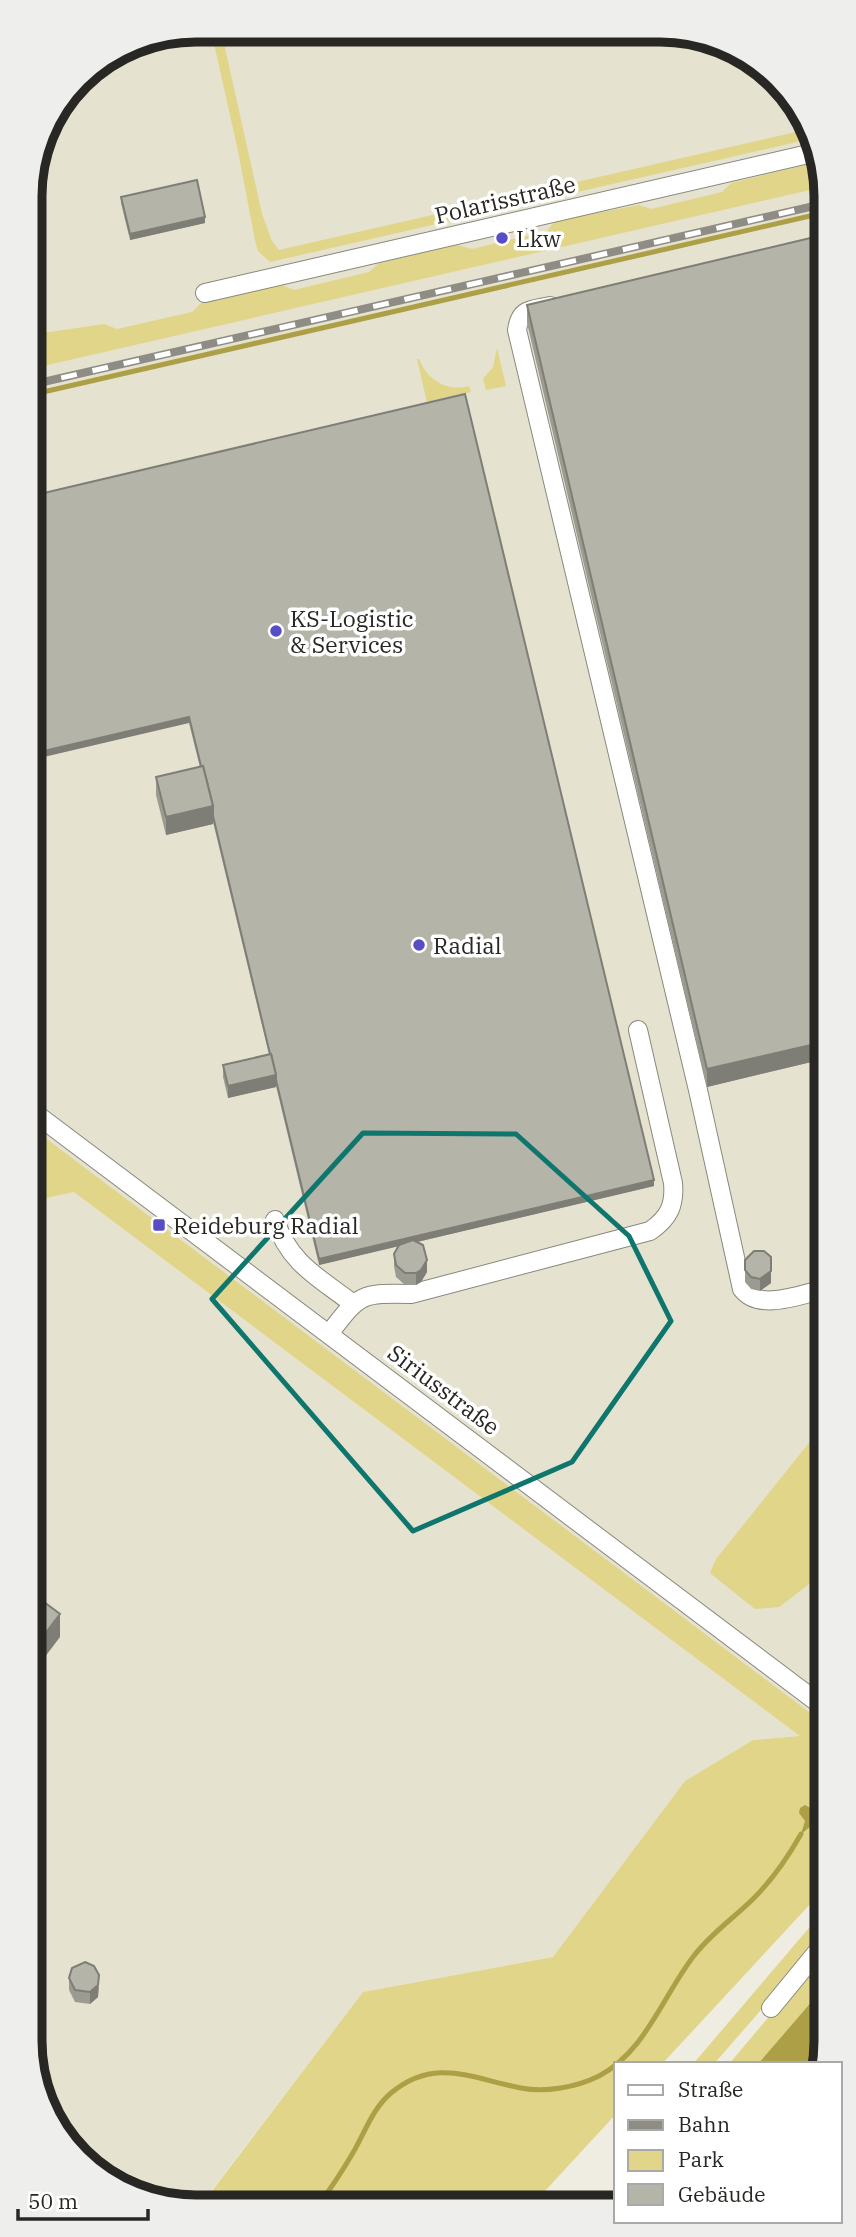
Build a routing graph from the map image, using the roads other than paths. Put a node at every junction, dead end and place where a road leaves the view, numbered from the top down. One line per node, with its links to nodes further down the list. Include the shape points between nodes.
1 (808, 154): 2 (street, Polarisstraße)
2 (205, 293)
3 (567, 302): 7 (street, via 526,311 518,319 517,330 742,1289 759,1301)
4 (638, 1030): 8 (street, via 673,1183 674,1198 662,1223 650,1231 411,1294 376,1293)
5 (42, 1119): 9 (street, Siriusstraße)
6 (275, 1220): 8 (street, via 289,1252)
7 (814, 1291)
8 (352, 1303): 9 (street)
9 (329, 1334): 10 (street, Siriusstraße)
10 (814, 1700)
11 (814, 1956): 12 (street)
12 (771, 2008)

